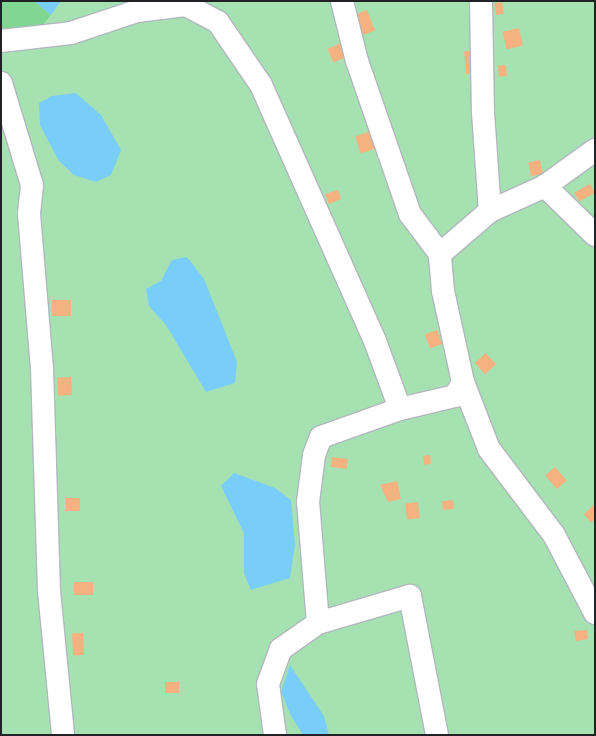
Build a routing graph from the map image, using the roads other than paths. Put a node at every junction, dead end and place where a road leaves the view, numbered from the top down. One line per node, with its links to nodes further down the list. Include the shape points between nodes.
1 (342, 1): 10 (lane, via 357,61 410,214)
2 (481, 1): 8 (lane, via 483,112)
3 (185, 3): 4 (lane, via 137,11 71,33); 12 (lane, via 218,22 261,86 372,334)
4 (1, 41)
5 (1, 83): 15 (lane, via 32,185 29,214 42,368 49,591)
6 (595, 150): 7 (lane)
7 (545, 186): 8 (lane); 9 (lane)
8 (490, 211): 10 (lane)
9 (595, 235)
10 (440, 254): 11 (lane, via 443,291)
11 (463, 382): 12 (lane, via 455,396); 13 (lane, via 489,449 554,535)
12 (400, 408): 14 (lane, via 321,437 314,455 308,502)
13 (595, 613)
14 (318, 623): 16 (lane, via 281,649 268,684); 17 (lane, via 410,596)
15 (63, 735)
16 (275, 735)
17 (437, 735)

